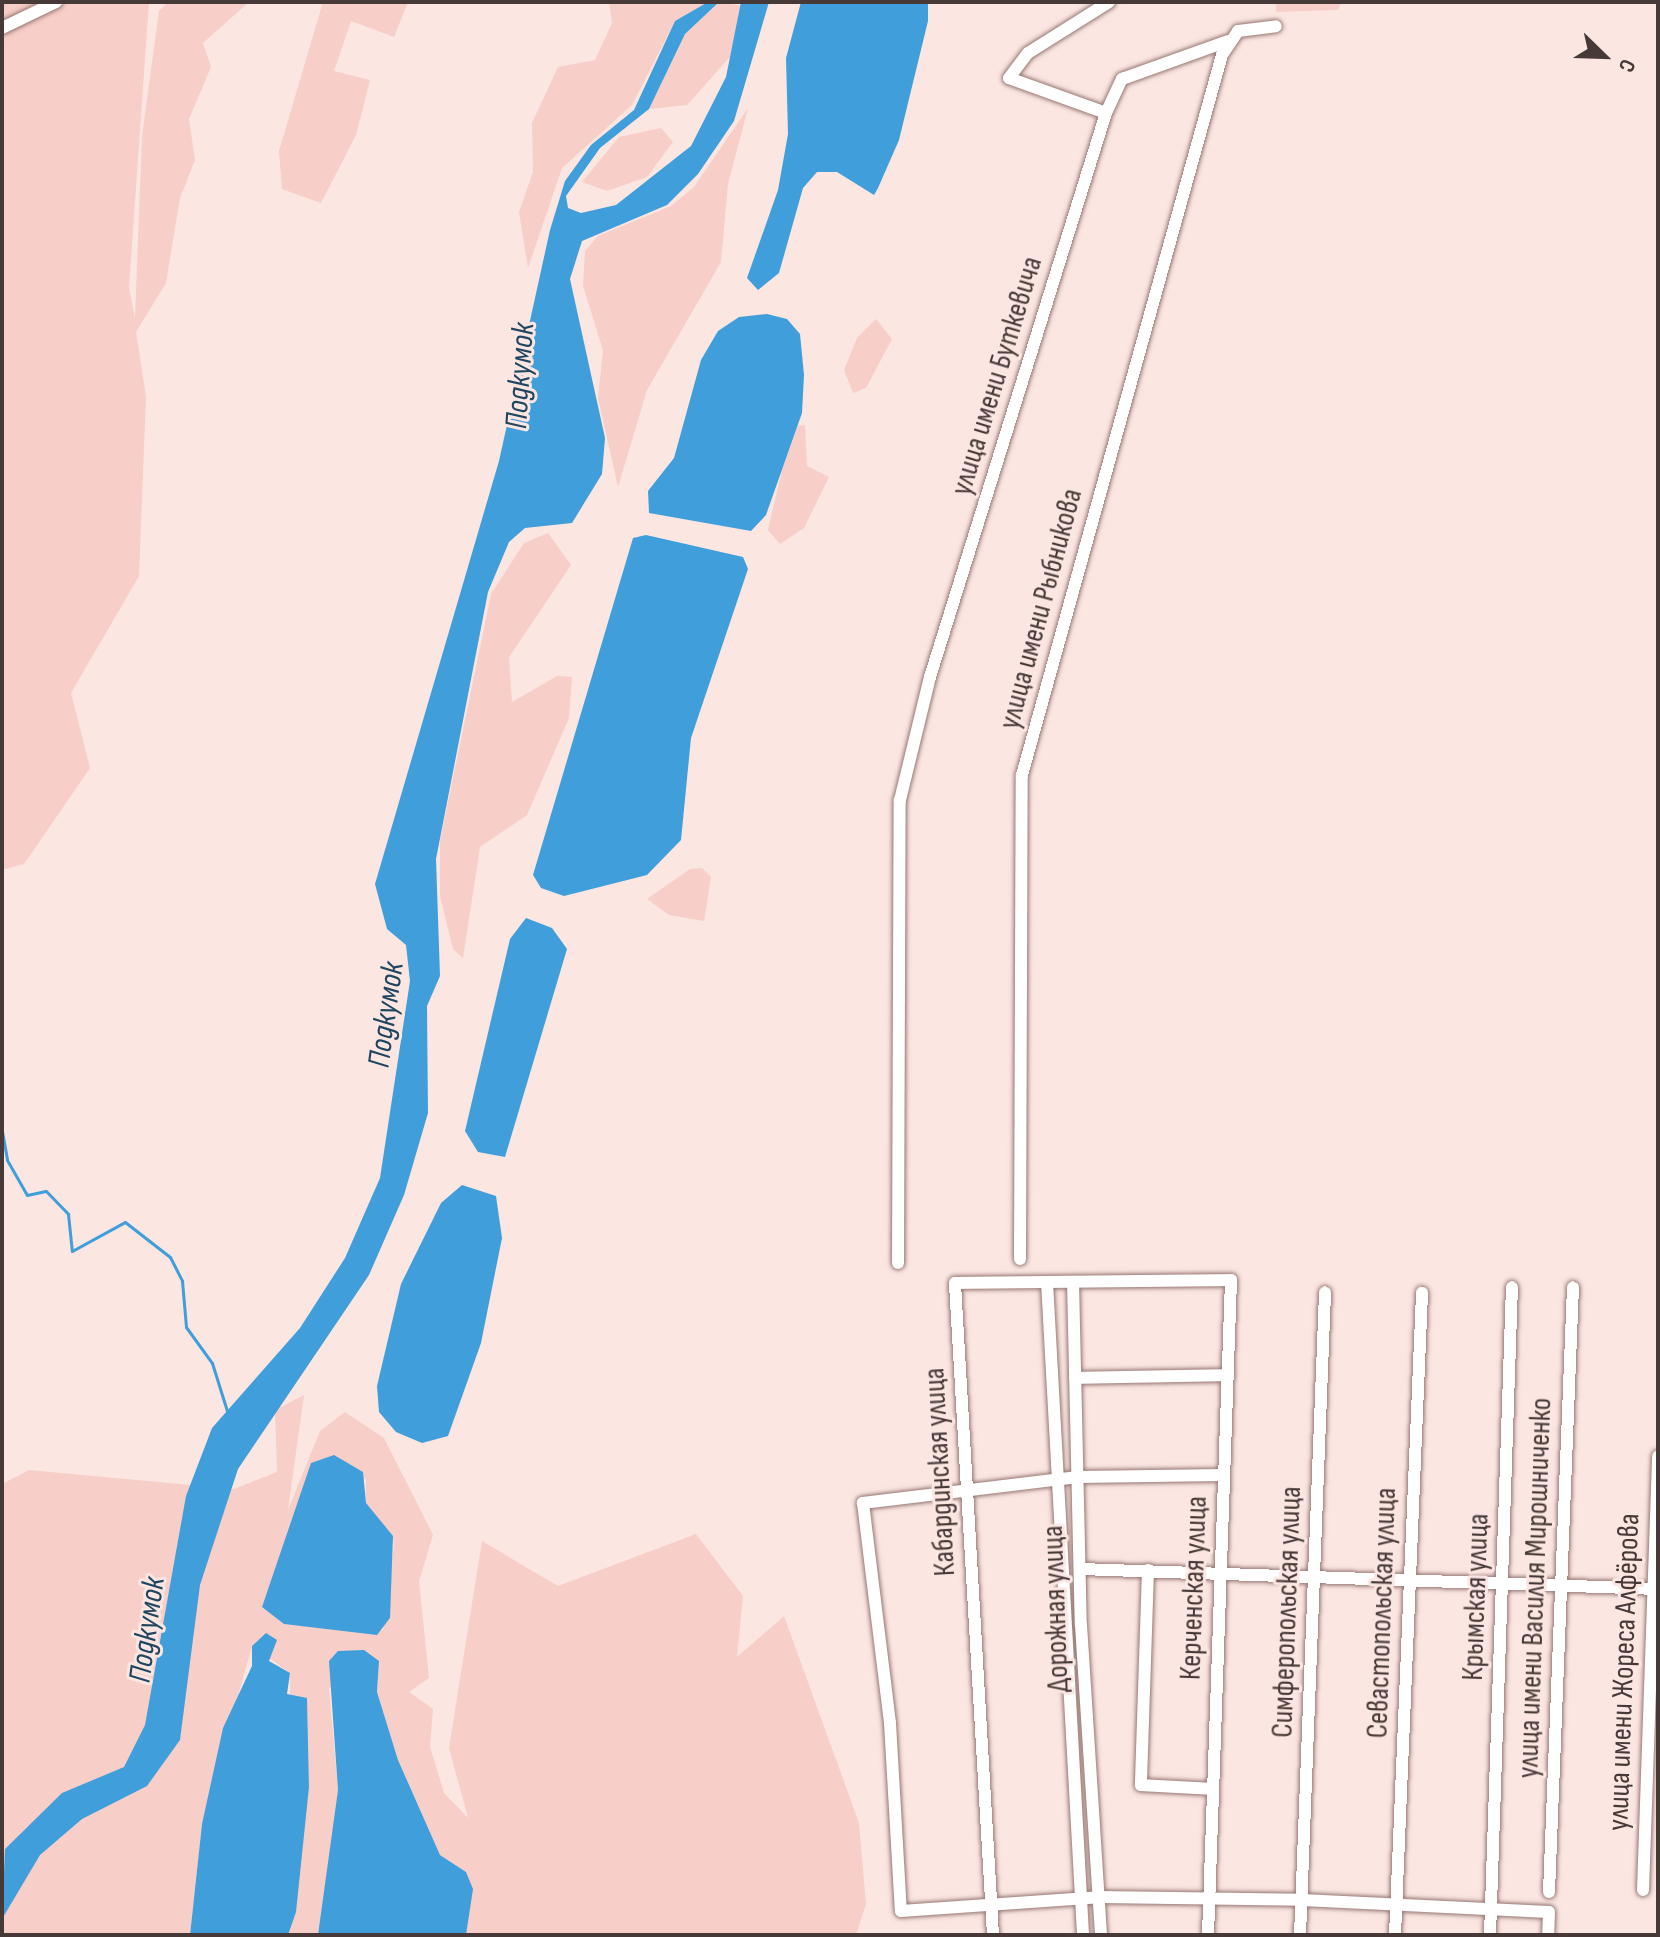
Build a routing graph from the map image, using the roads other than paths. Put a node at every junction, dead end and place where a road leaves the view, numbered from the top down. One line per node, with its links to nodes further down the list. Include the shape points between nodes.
1 (56, 2): 4 (street)
2 (1109, 2): 6 (street, via 1028,53 1009,78)
3 (1276, 26): 5 (street, via 1238,31)
4 (2, 28)
5 (1228, 41): 6 (street, улица имени Буткевича, via 1122,79); 7 (street, улица имени Рыбникова, via 1018,798)
6 (1106, 113): 8 (street, улица имени Буткевича, via 930,677 900,800)
7 (1020, 1259)
8 (898, 1263)
9 (1231, 1280): 11 (street, Кабардинская улица); 16 (street, Керченская улица)
10 (1047, 1282): 11 (street, Кабардинская улица); 21 (street, Дорожная улица); 22 (street, Кабардинская улица, via 955,1283)
11 (1073, 1282): 17 (street, Дорожная улица)
12 (1512, 1287): 28 (street, Крымская улица)
13 (1573, 1287): 29 (street, улица имени Василия Мирошниченко)
14 (1325, 1292): 26 (street, Симферопольская улица)
15 (1422, 1293): 27 (street, Севастопольская улица)
16 (1228, 1375): 17 (street); 19 (street, Керченская улица)
17 (1075, 1378): 20 (street, Дорожная улица)
18 (1658, 1456): 30 (street, улица имени Жореса Алфёрова)
19 (1224, 1475): 20 (street); 25 (street, Керченская улица)
20 (1078, 1477): 21 (street); 23 (street, Дорожная улица)
21 (1054, 1481): 22 (street); 35 (street, Дорожная улица)
22 (967, 1492): 38 (street, Кабардинская улица); 38 (street, via 863,1503 890,1723 901,1911)
23 (1080, 1569): 24 (street); 34 (street, Дорожная улица)
24 (1148, 1570): 25 (street); 31 (street, via 1141,1785)
25 (1220, 1573): 26 (street); 31 (street, Керченская улица)
26 (1314, 1576): 27 (street); 37 (street, Симферопольская улица)
27 (1410, 1577): 28 (street); 39 (street, Севастопольская улица)
28 (1502, 1582): 29 (street); 40 (street, Крымская улица)
29 (1560, 1584): 30 (street); 33 (street, улица имени Василия Мирошниченко)
30 (1655, 1589): 32 (street, улица имени Жореса Алфёрова)
31 (1213, 1789): 36 (street, Керченская улица)
32 (1643, 1890)
33 (1549, 1892)
34 (1099, 1897): 35 (street); 36 (street); 43 (street, Дорожная улица)
35 (1081, 1898): 38 (street); 42 (street, Дорожная улица)
36 (1210, 1899): 37 (street); 44 (street, Керченская улица)
37 (1302, 1900): 39 (street); 45 (street, Симферопольская улица)
38 (992, 1905): 41 (street, Кабардинская улица)
39 (1395, 1905): 40 (street); 46 (street, Севастопольская улица)
40 (1492, 1909): 47 (street, Крымская улица); 48 (street, via 1549,1912)
41 (993, 1935)
42 (1083, 1935)
43 (1101, 1935)
44 (1208, 1935)
45 (1300, 1935)
46 (1395, 1935)
47 (1490, 1935)
48 (1548, 1935)

